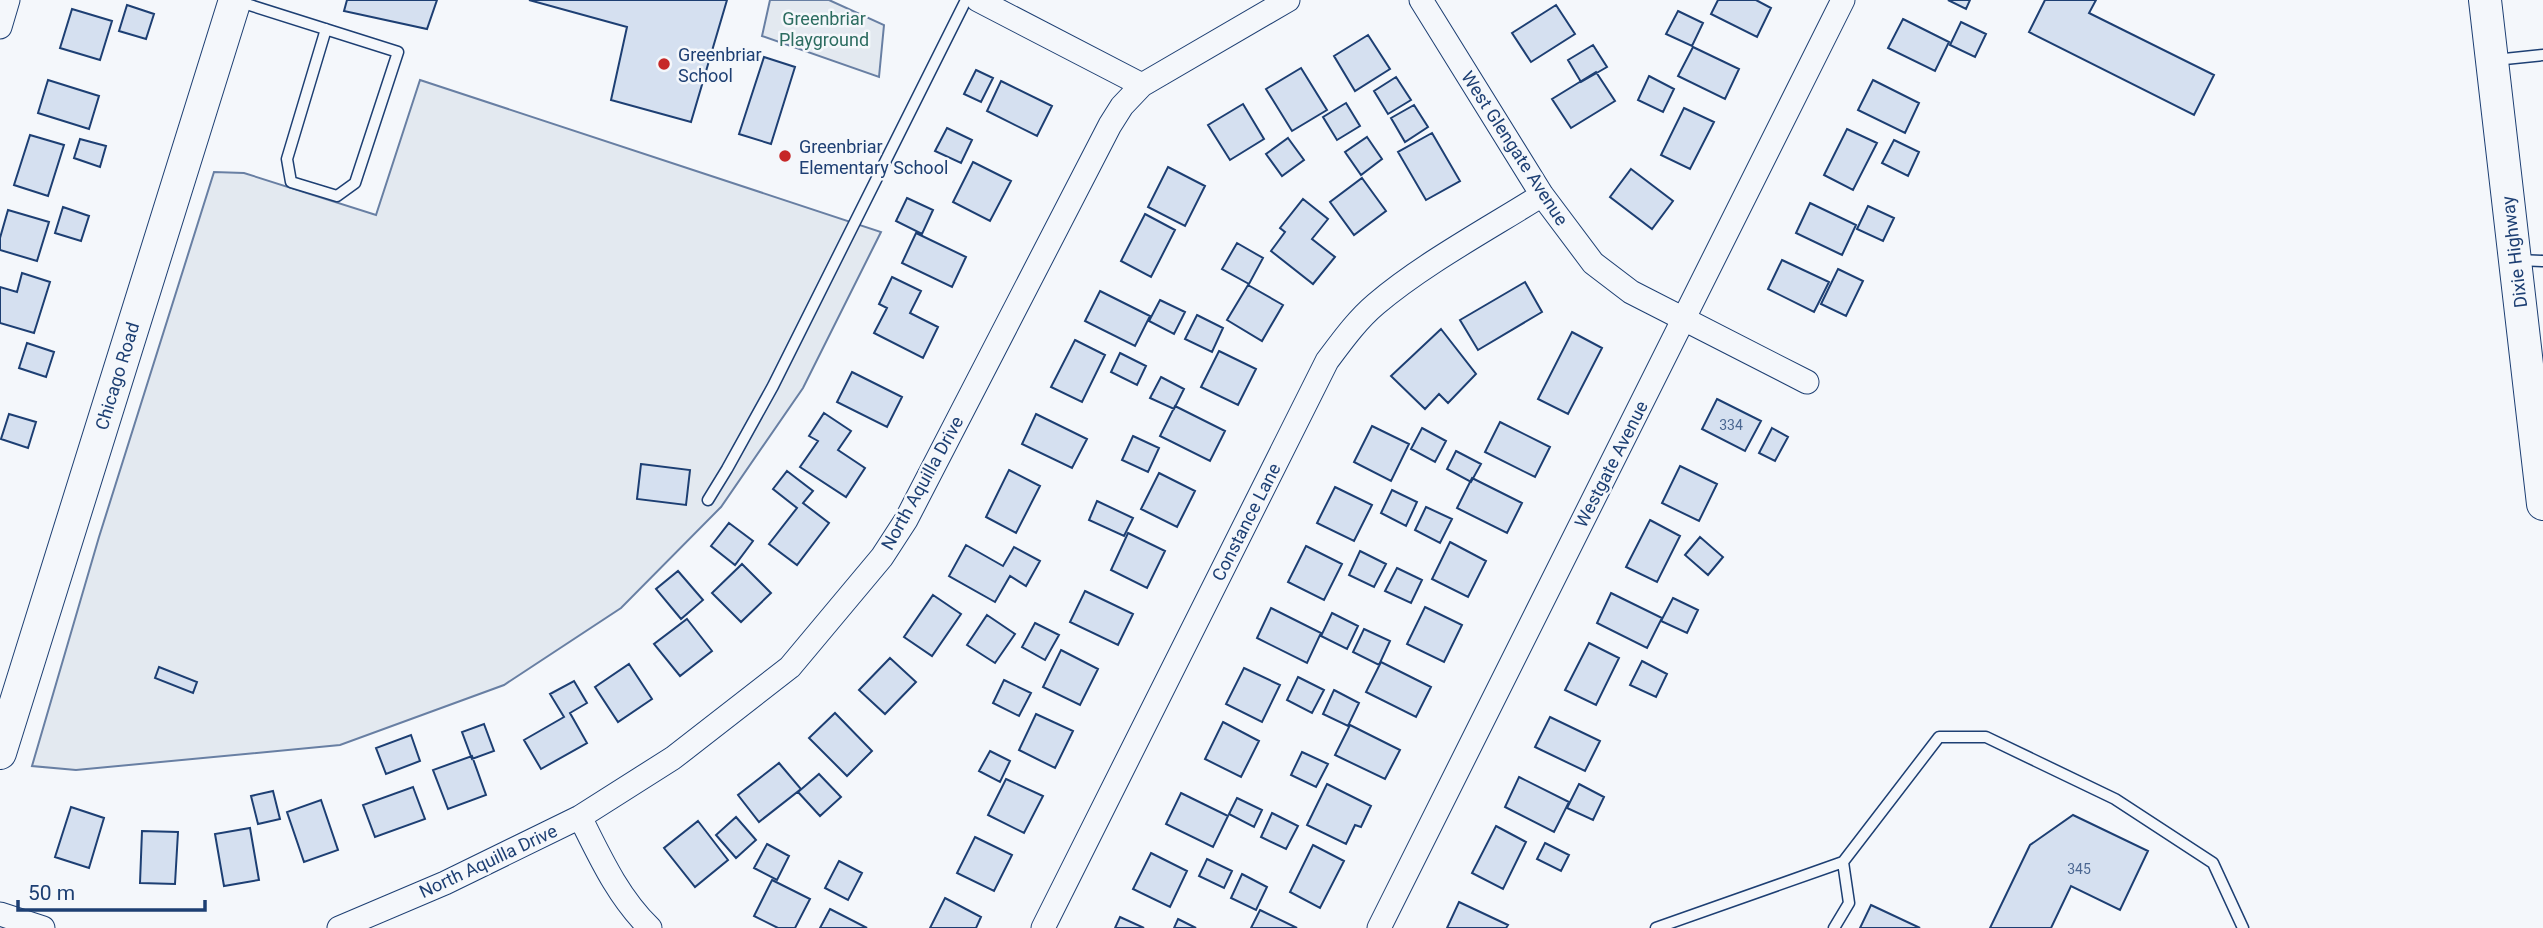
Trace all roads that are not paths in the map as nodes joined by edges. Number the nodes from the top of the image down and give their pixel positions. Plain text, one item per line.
1 (8, 0) edge
2 (235, 0) edge
3 (966, 0) edge
4 (978, 0) edge
5 (1288, 0) edge
6 (1422, 0) edge
7 (1843, 0) edge
8 (2485, 0) edge
9 (0, 27) edge
10 (326, 29) junction
11 (2543, 55) edge
12 (2492, 61) junction
13 (1142, 85) junction
14 (1542, 195) junction
15 (2529, 260) edge
16 (1684, 318) junction
17 (1807, 382) dead end
18 (2536, 394) edge
19 (708, 500) dead end
20 (2543, 504) edge
21 (0, 753) edge
22 (580, 817) junction
23 (1843, 862) junction
24 (0, 914) edge
25 (43, 928) edge
26 (339, 928) edge
27 (650, 928) edge
28 (1043, 928) edge
29 (1379, 928) edge
30 (1656, 928) edge
31 (1834, 928) edge
32 (2243, 928) edge

1 - 9 street
2 - 10 lane
2 - 21 street, Chicago Road
3 - 19 lane
4 - 13 street
5 - 13 street, North Aquilla Drive
6 - 14 street, West Glengate Avenue
7 - 16 street, Westgate Avenue
8 - 12 street, Dixie Highway
10 - 10 lane
11 - 12 lane
12 - 15 street, Dixie Highway
13 - 22 street, North Aquilla Drive
14 - 16 street, West Glengate Avenue
14 - 28 street, Constance Lane
15 - 18 street, Dixie Highway
16 - 17 street, West Glengate Avenue
16 - 29 street, Westgate Avenue
18 - 20 street, Dixie Highway
22 - 26 street, North Aquilla Drive
22 - 27 street
23 - 30 lane
23 - 31 lane
23 - 32 lane
24 - 25 street

